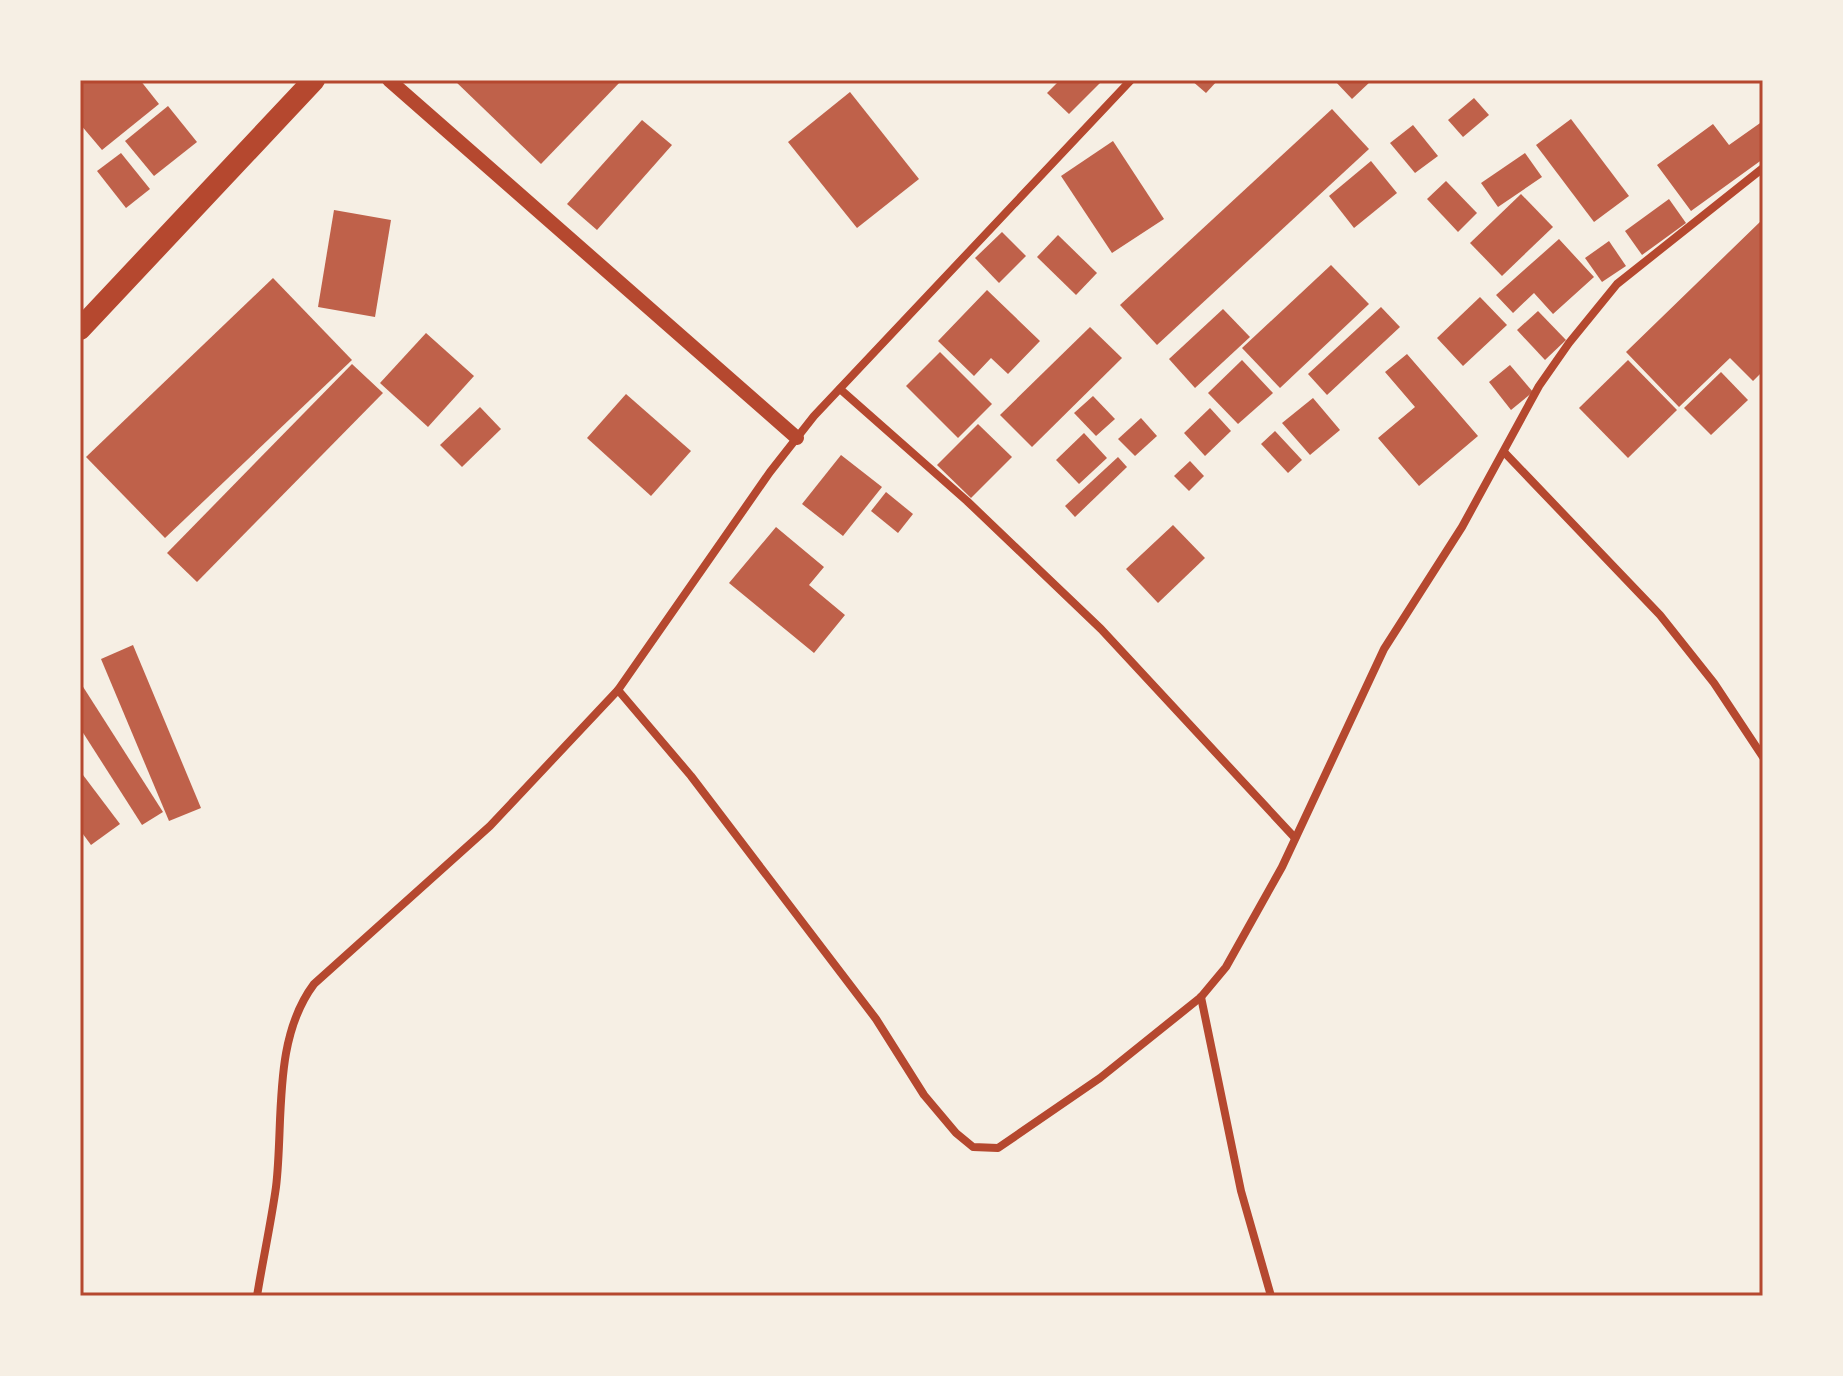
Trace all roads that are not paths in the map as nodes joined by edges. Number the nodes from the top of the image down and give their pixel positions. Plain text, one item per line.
1 (314, 80) edge
2 (389, 80) edge
3 (1131, 80) edge
4 (1763, 168) edge
5 (80, 329) edge
6 (840, 389) junction
7 (797, 438) junction
8 (1505, 453) junction
9 (618, 690) junction
10 (1763, 757) edge
11 (1295, 838) junction
12 (1201, 997) junction
13 (257, 1296) edge
14 (1271, 1296) edge

1 - 5 highway
2 - 7 street
3 - 6 street
4 - 8 street
6 - 7 street
6 - 11 street
7 - 9 street
8 - 10 street
8 - 11 street
9 - 12 street
9 - 13 street
11 - 12 street
12 - 14 street

